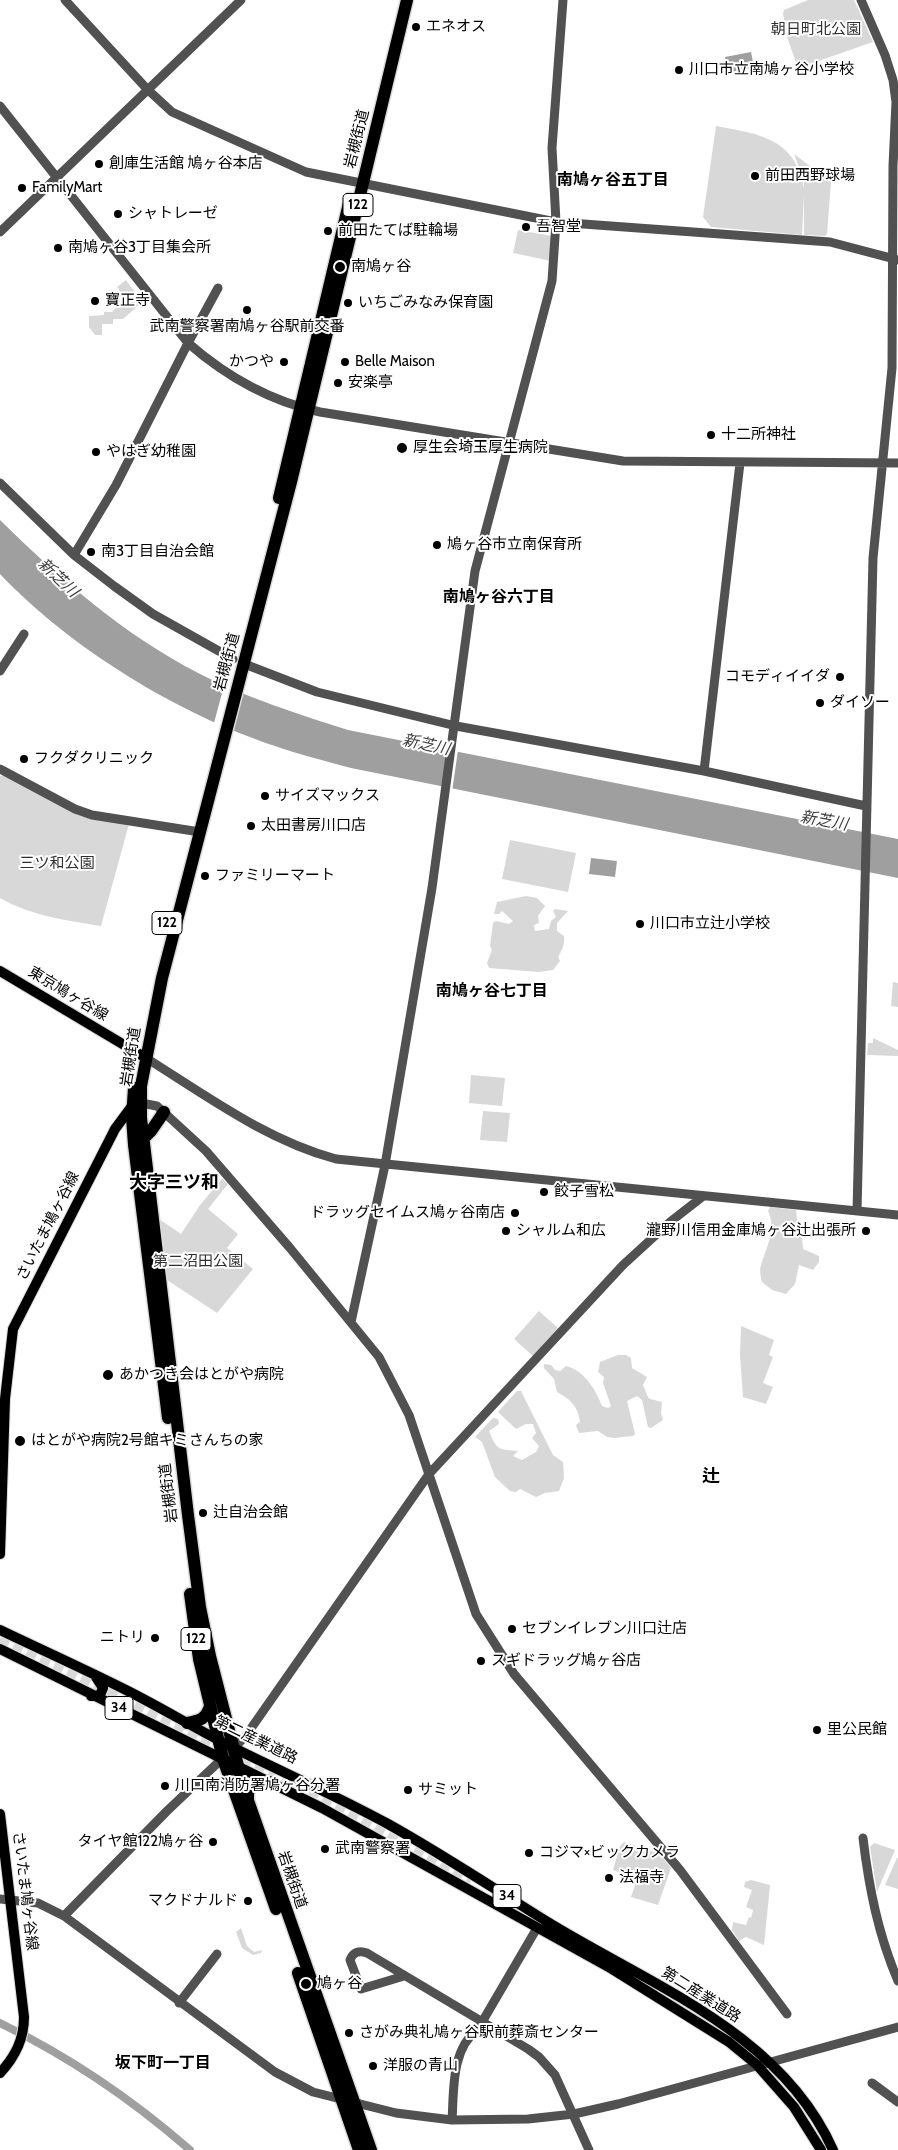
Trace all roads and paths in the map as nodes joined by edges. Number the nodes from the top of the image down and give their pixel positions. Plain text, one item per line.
1 (65, 0) edge
2 (242, 0) edge
3 (400, 0) edge
4 (407, 0) edge
5 (564, 0) edge
6 (861, 0) edge
7 (146, 89) junction
8 (0, 106) edge
9 (56, 177) junction
10 (358, 184) junction
11 (556, 222) junction
12 (0, 232) edge
13 (896, 260) edge
14 (218, 288) dead end
15 (188, 343) junction
16 (304, 409) junction
17 (510, 444) junction
18 (740, 463) junction
19 (883, 463) junction
20 (898, 463) edge
21 (0, 482) edge
22 (74, 555) junction
23 (24, 634) dead end
24 (239, 666) junction
25 (0, 671) edge
26 (455, 729) junction
27 (0, 768) edge
28 (704, 771) junction
29 (866, 810) junction
30 (196, 831) junction
31 (0, 970) edge
32 (143, 1056) junction
33 (136, 1105) junction
34 (164, 1112) junction
35 (144, 1138) junction
36 (385, 1165) junction
37 (702, 1197) junction
38 (856, 1212) junction
39 (898, 1215) edge
40 (351, 1322) junction
41 (2, 1413) edge
42 (429, 1474) junction
43 (0, 1554) edge
44 (0, 1630) edge
45 (0, 1649) edge
46 (91, 1673) junction
47 (128, 1691) junction
48 (91, 1696) junction
49 (210, 1706) junction
50 (124, 1710) junction
51 (187, 1723) junction
52 (218, 1739) junction
53 (233, 1748) junction
54 (222, 1759) junction
55 (238, 1766) junction
56 (269, 1782) junction
57 (248, 1801) junction
58 (0, 1814) edge
59 (863, 1838) dead end
60 (0, 1899) edge
61 (11, 1900) junction
62 (519, 1904) junction
63 (513, 1915) junction
64 (64, 1916) junction
65 (537, 1928) junction
66 (217, 1954) dead end
67 (404, 1976) junction
68 (898, 1980) edge
69 (179, 2003) junction
70 (787, 2014) dead end
71 (481, 2022) junction
72 (898, 2027) edge
73 (770, 2063) junction
74 (757, 2065) junction
75 (0, 2074) edge
76 (872, 2083) dead end
77 (342, 2100) junction
78 (898, 2102) edge
79 (355, 2104) junction
80 (574, 2114) junction
81 (452, 2120) junction
82 (359, 2150) edge
83 (371, 2150) edge
84 (589, 2150) edge
85 (821, 2150) edge
86 (833, 2150) edge

1 - 7 street
2 - 7 street
3 - 10 highway, 岩槻街道 / 122
4 - 10 highway, 岩槻街道 / 122
5 - 11 street
6 - 13 street
7 - 9 street
7 - 10 street
8 - 9 street
9 - 12 street
9 - 15 street
10 - 11 street
10 - 16 highway, 岩槻街道 / 122
11 - 13 street
11 - 17 street
13 - 19 street
14 - 15 street
15 - 16 street
15 - 22 street
16 - 17 street
16 - 24 highway, 岩槻街道 / 122
17 - 18 street
17 - 26 street
18 - 19 street
18 - 28 street
19 - 20 street
19 - 29 street
21 - 22 street
22 - 24 street
23 - 25 street
24 - 26 street
24 - 30 highway, 岩槻街道 / 122
26 - 28 street
26 - 36 street
27 - 30 street
28 - 29 street
29 - 38 street
30 - 32 highway, 岩槻街道 / 122
31 - 32 main road, 東京鳩ヶ谷線
32 - 33 highway, 岩槻街道 / 122
32 - 36 street
33 - 34 street
33 - 35 highway, 岩槻街道 / 122
33 - 41 main road, さいたま鳩ヶ谷線
33 - 49 highway, 岩槻街道 / 122
34 - 35 highway
34 - 40 street
35 - 53 highway, 岩槻街道 / 122
36 - 37 street
36 - 40 street
37 - 38 street
37 - 42 street
38 - 39 street
40 - 42 street
41 - 43 main road, さいたま鳩ヶ谷線
42 - 53 street
42 - 70 street
44 - 46 main road, 第二産業道路 / 34
45 - 48 main road, 第二産業道路 / 34
46 - 47 main road, 第二産業道路 / 34
46 - 48 main road
47 - 50 main road
47 - 51 main road, 第二産業道路 / 34
48 - 50 main road, 第二産業道路 / 34
49 - 51 highway
49 - 52 highway, 岩槻街道 / 122
50 - 54 main road, 第二産業道路 / 34
51 - 52 main road, 第二産業道路 / 34
52 - 53 main road, 第二産業道路 / 34
52 - 54 highway, 岩槻街道 / 122
53 - 54 street
53 - 55 highway, 岩槻街道 / 122
53 - 62 main road, 第二産業道路 / 34
54 - 55 main road, 第二産業道路 / 34
54 - 64 street
54 - 77 highway, 岩槻街道 / 122
55 - 56 main road, 第二産業道路 / 34
55 - 57 highway, 岩槻街道 / 122
56 - 57 highway
56 - 63 main road, 第二産業道路 / 34
57 - 79 highway, 岩槻街道 / 122
58 - 61 main road, さいたま鳩ヶ谷線
59 - 68 street
60 - 61 street
61 - 64 street
61 - 75 main road, さいたま鳩ヶ谷線
62 - 63 main road, 第二産業道路 / 34
62 - 73 main road, 第二産業道路 / 34
63 - 65 main road, 第二産業道路 / 34
64 - 69 street
65 - 71 street
65 - 74 main road, 第二産業道路 / 34
66 - 69 street
67 - 67 street
67 - 71 street
69 - 77 street
71 - 80 street
71 - 81 street
72 - 73 street
73 - 74 street
73 - 86 main road, 第二産業道路 / 34
74 - 80 street
74 - 85 main road, 第二産業道路 / 34
76 - 78 street
77 - 79 street
77 - 82 highway, 岩槻街道 / 122
79 - 81 street
79 - 83 highway, 岩槻街道 / 122
80 - 81 street
80 - 84 street

